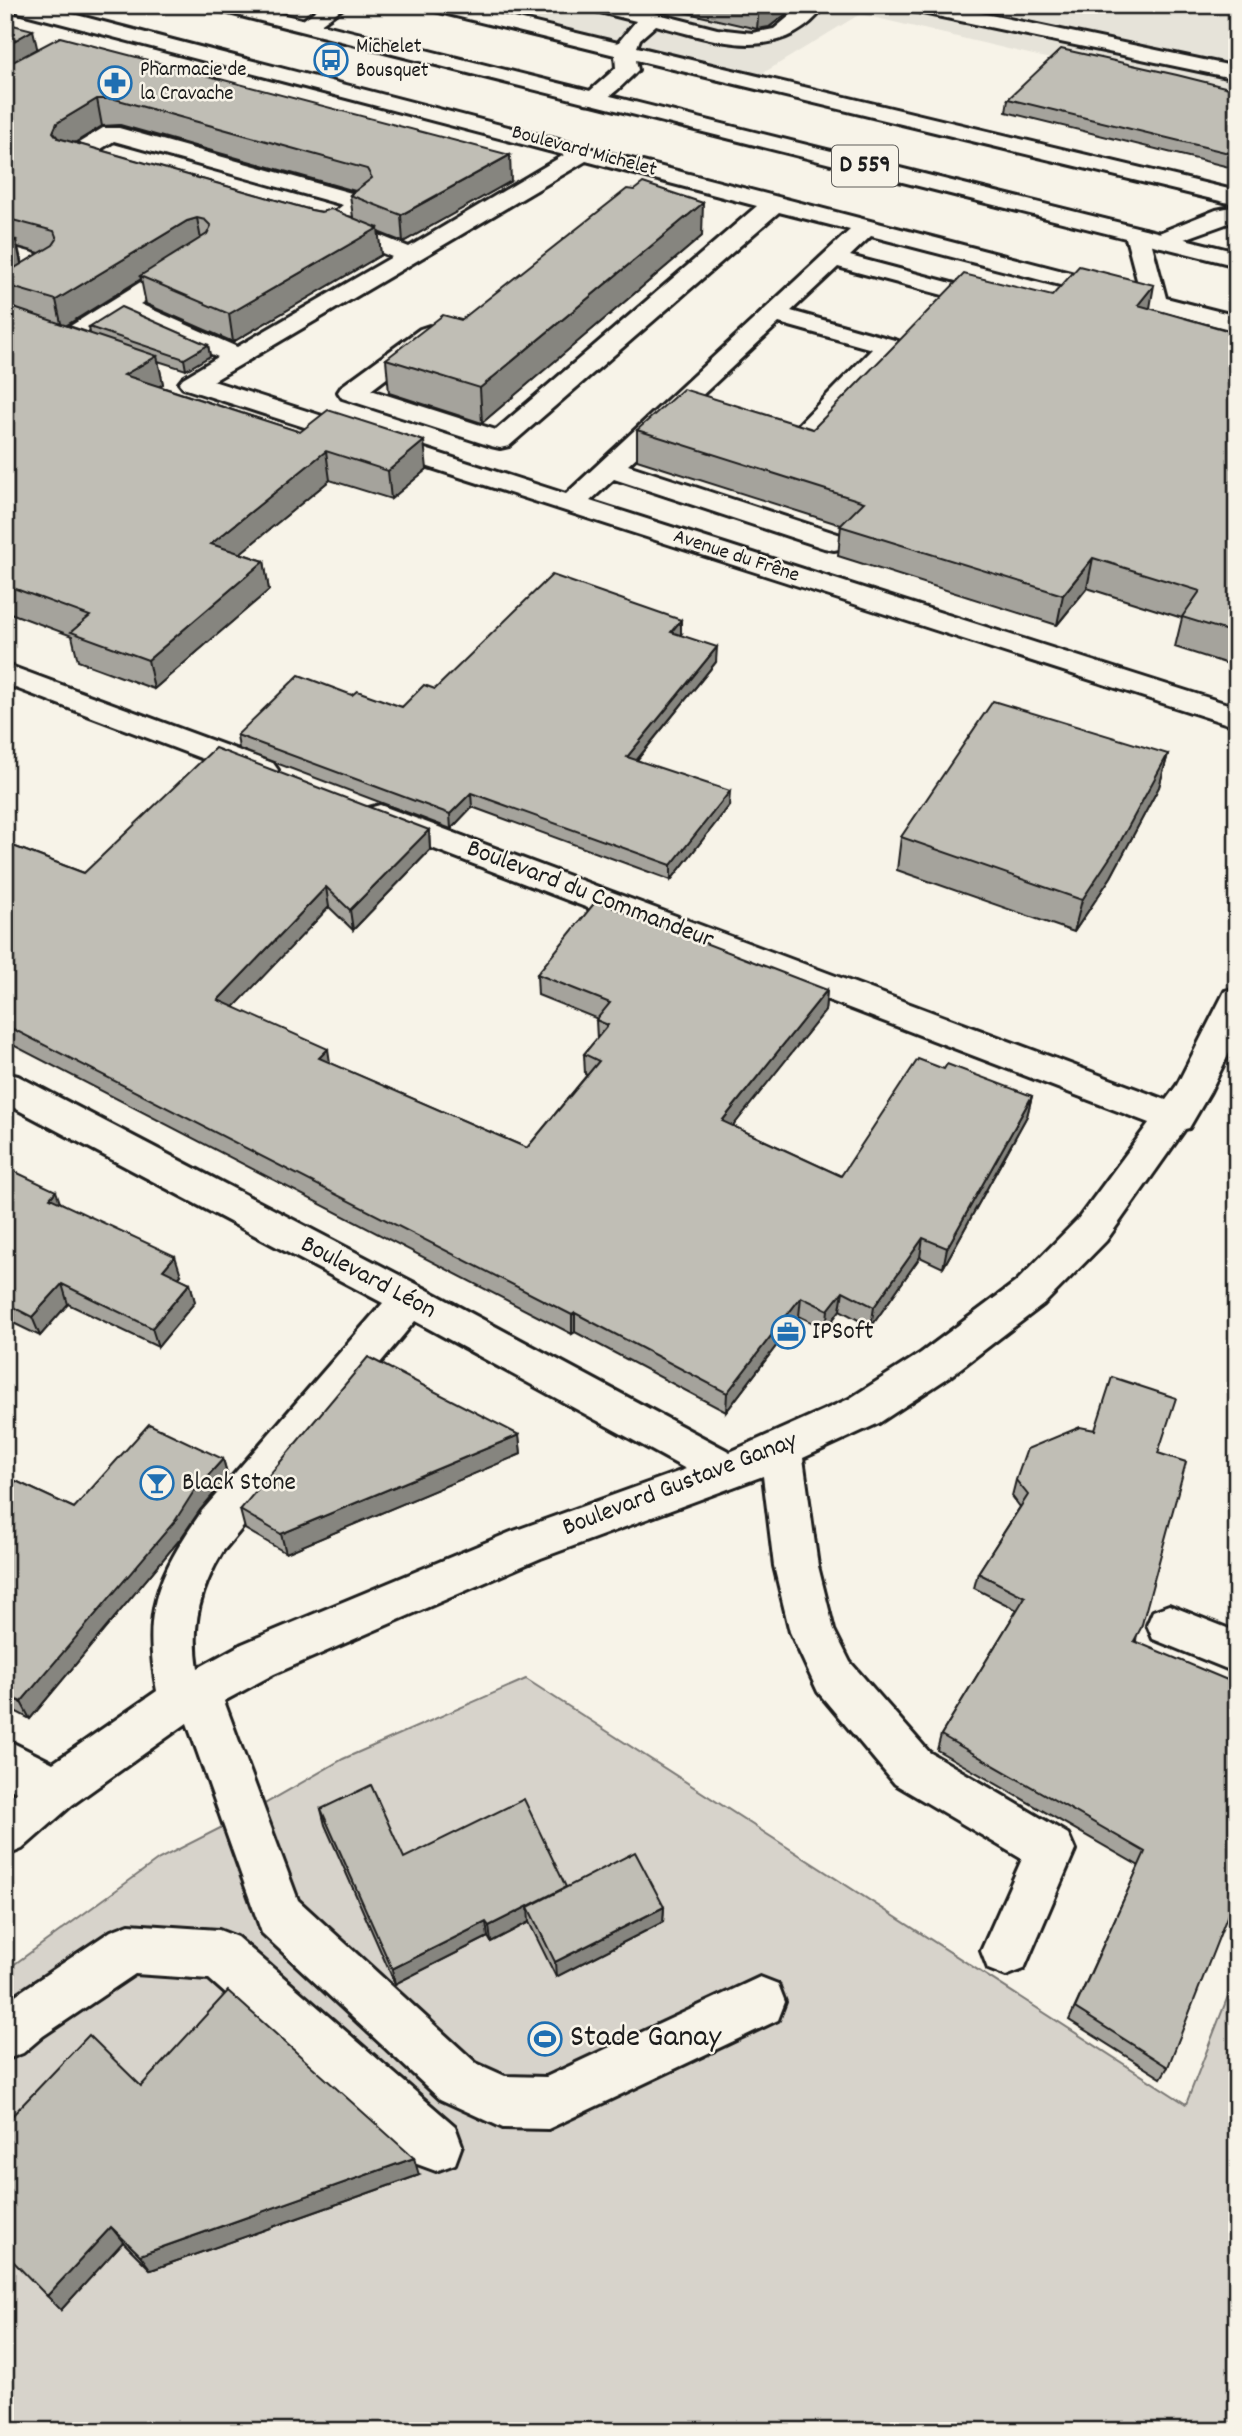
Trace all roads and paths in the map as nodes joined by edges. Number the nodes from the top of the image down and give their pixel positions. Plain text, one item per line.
1 (13, 5) edge
2 (220, 5) edge
3 (338, 5) edge
4 (434, 5) edge
5 (595, 5) edge
6 (816, 5) edge
7 (914, 5) edge
8 (652, 18) junction
9 (305, 26) junction
10 (106, 29) junction
11 (83, 42) edge
12 (624, 53) junction
13 (1232, 65) edge
14 (593, 98) junction
15 (585, 152) junction
16 (657, 171) junction
17 (125, 172) edge
18 (637, 188) edge
19 (1237, 198) edge
20 (776, 202) junction
21 (1237, 213) edge
22 (868, 226) junction
23 (1138, 234) junction
24 (1162, 240) junction
25 (5, 252) edge
26 (201, 255) edge
27 (411, 256) junction
28 (834, 258) junction
29 (1237, 259) edge
30 (5, 292) edge
31 (1155, 302) junction
32 (121, 305) junction
33 (1021, 309) edge
34 (774, 314) junction
35 (1237, 324) edge
36 (450, 330) edge
37 (90, 349) edge
38 (237, 356) junction
39 (166, 374) dead end
40 (192, 383) junction
41 (681, 402) junction
42 (707, 410) edge
43 (734, 418) edge
44 (610, 468) junction
45 (571, 504) junction
46 (834, 542) dead end
47 (5, 673) edge
48 (1237, 717) edge
49 (288, 780) edge
50 (352, 805) edge
51 (1237, 1000) edge
52 (5, 1086) edge
53 (1175, 1118) junction
54 (410, 1299) junction
55 (781, 1448) junction
56 (729, 1472) junction
57 (1169, 1625) dead end
58 (1237, 1653) edge
59 (190, 1695) junction
60 (5, 1761) edge
61 (55, 1789) junction
62 (5, 1833) edge
63 (1006, 1951) dead end
64 (760, 2001) dead end
65 (12, 2017) edge
66 (436, 2145) dead end

1 - 10 street, Boulevard Michelet
2 - 9 street, D 559
3 - 9 street
4 - 12 street
5 - 8 street
6 - 8 street
7 - 13 street
8 - 12 street
9 - 14 street, D 559
10 - 11 street
10 - 15 street, Boulevard Michelet
12 - 14 street
12 - 19 street
14 - 23 street, D 559
15 - 16 street, Boulevard Michelet
15 - 27 street
16 - 18 street
16 - 20 street, Boulevard Michelet
17 - 27 street
20 - 22 street, Boulevard Michelet
20 - 36 street
21 - 24 street
22 - 28 street
22 - 31 street, Boulevard Michelet
23 - 24 street, D 559
23 - 31 street
24 - 29 street, D 559
25 - 30 street
26 - 32 street
27 - 38 street
28 - 33 street
28 - 34 street
31 - 35 street, Boulevard Michelet
32 - 37 street
32 - 38 street
34 - 41 street
34 - 43 street
38 - 40 street
39 - 40 street, Avenue du Frêne
40 - 45 street, Avenue du Frêne
41 - 42 street
41 - 44 street
44 - 45 street
44 - 46 street
45 - 48 street, Avenue du Frêne
47 - 49 street
50 - 53 street, Boulevard du Commandeur
51 - 53 street, Boulevard Gustave Ganay
52 - 54 street, Boulevard Léon
53 - 55 street, Boulevard Gustave Ganay
54 - 56 street, Boulevard Léon
54 - 59 street
55 - 56 street, Boulevard Gustave Ganay
55 - 63 street
56 - 59 street, Boulevard Gustave Ganay
57 - 58 street
59 - 61 street, Boulevard Gustave Ganay
59 - 64 street
60 - 61 street
61 - 62 street, Boulevard Gustave Ganay
65 - 66 street

